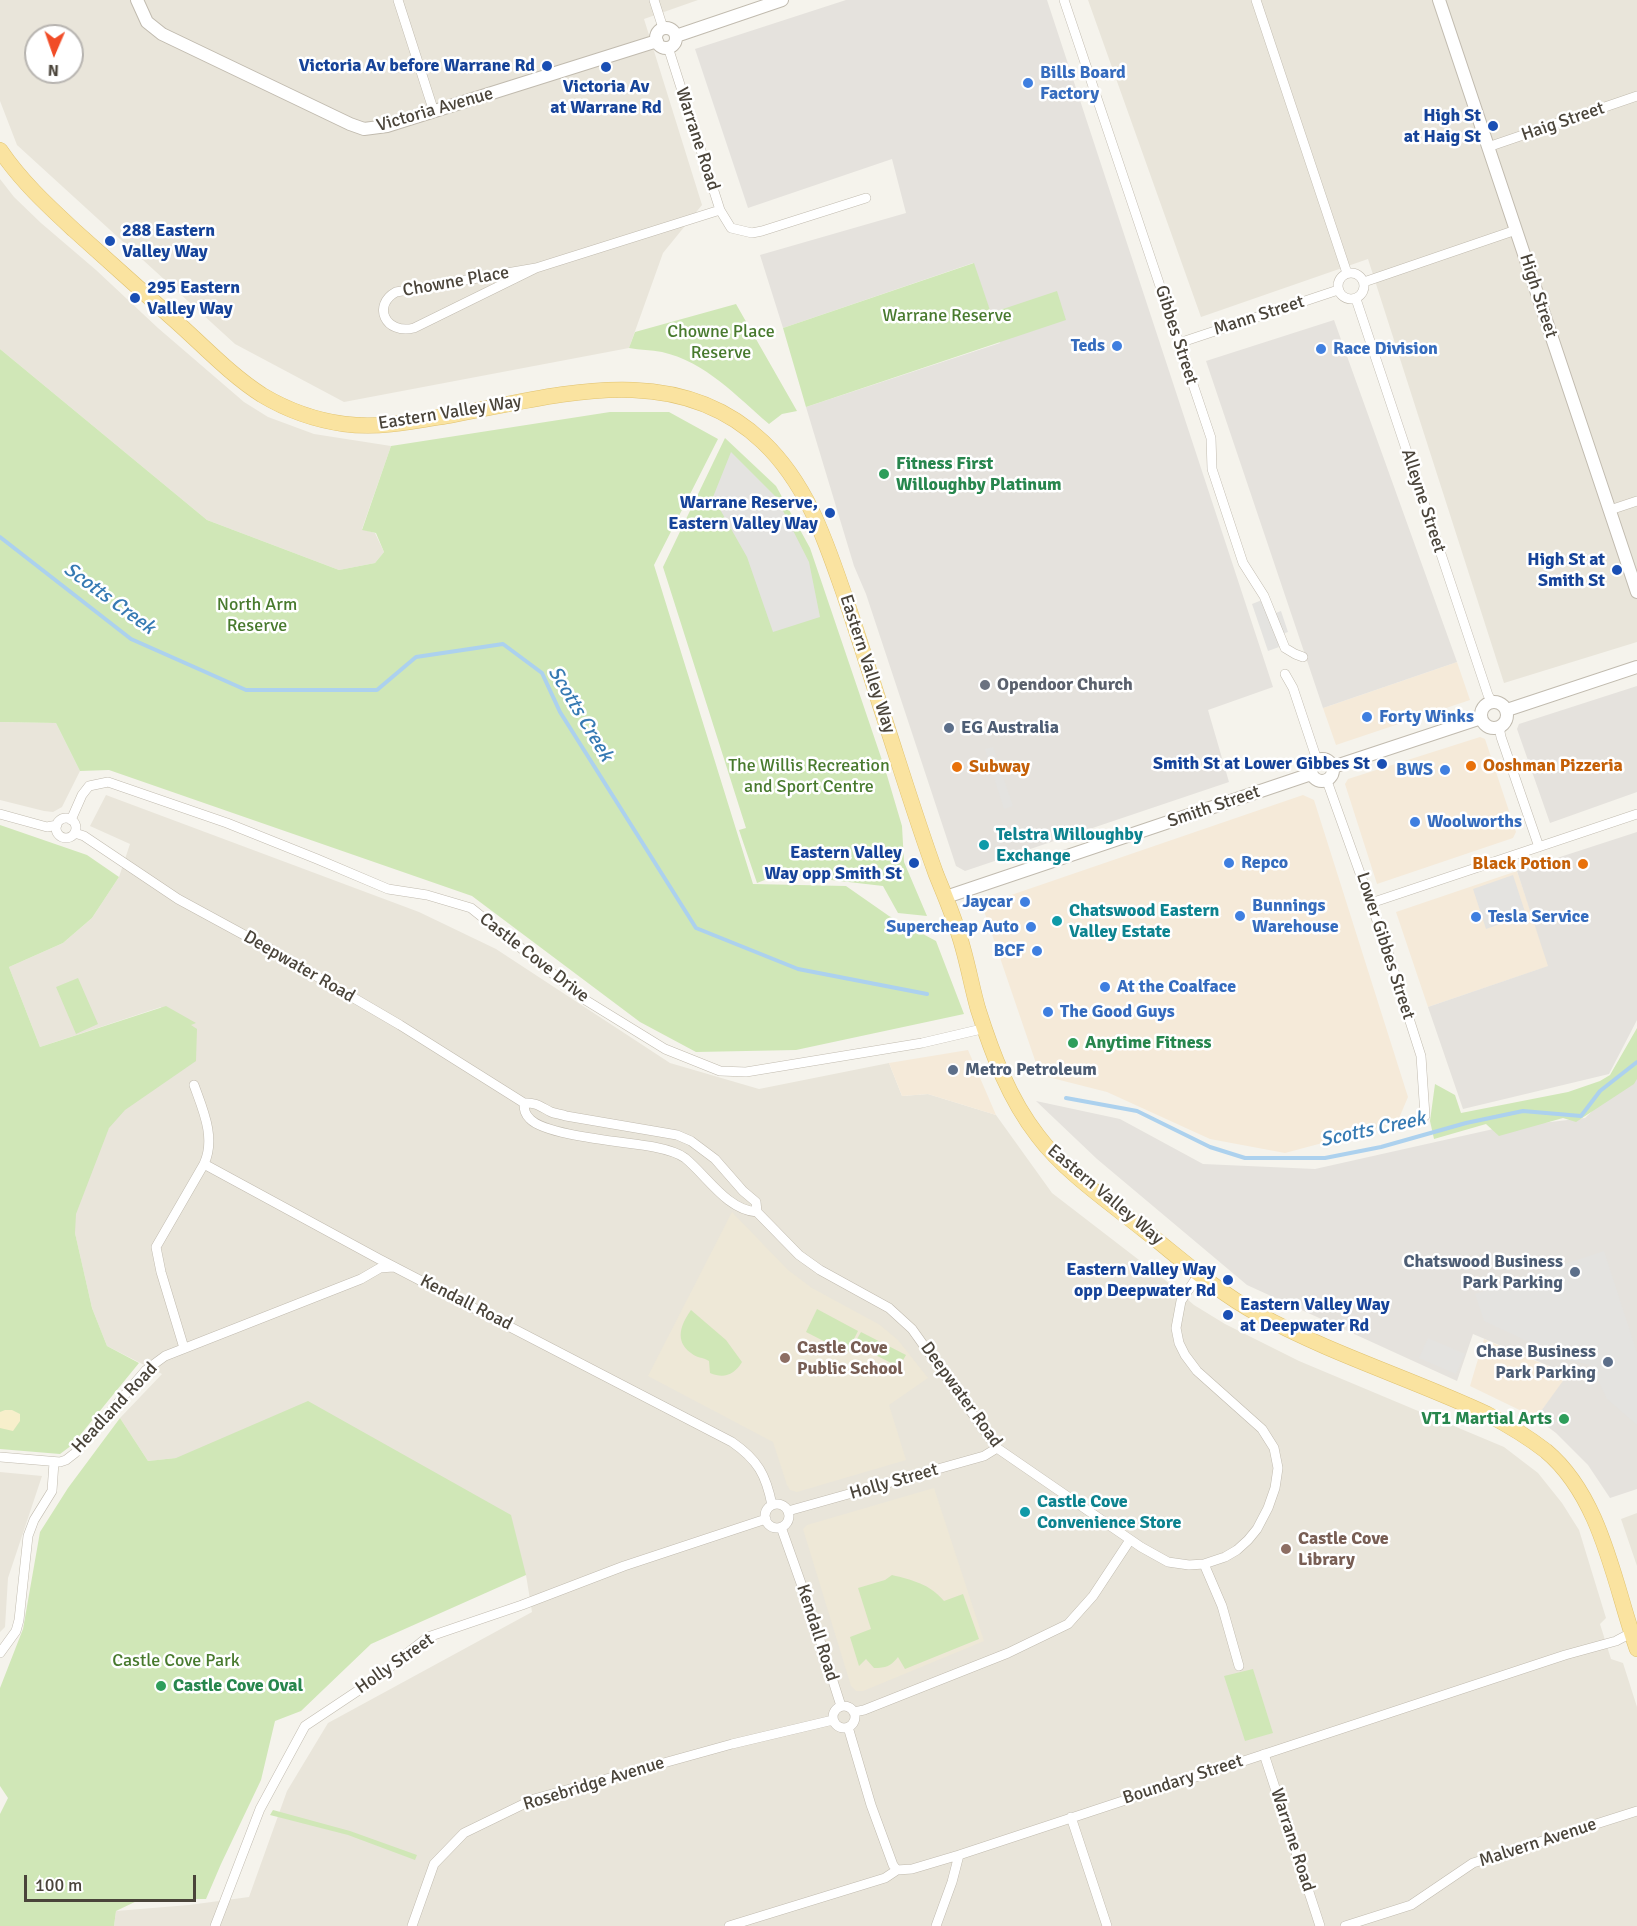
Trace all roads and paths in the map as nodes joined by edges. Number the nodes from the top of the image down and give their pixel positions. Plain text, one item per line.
1 (137, 0) edge
2 (398, 0) edge
3 (654, 0) edge
4 (782, 0) edge
5 (1064, 0) edge
6 (1256, 0) edge
7 (1439, 0) edge
8 (663, 28) junction
9 (676, 36) junction
10 (657, 41) junction
11 (668, 47) junction
12 (1637, 96) edge
13 (434, 112) junction
14 (1488, 147) junction
15 (0, 150) edge
16 (866, 198) dead end
17 (720, 210) junction
18 (1516, 230) junction
19 (536, 268) junction
20 (1347, 273) junction
21 (1364, 282) junction
22 (1338, 290) junction
23 (1356, 299) junction
24 (1179, 343) junction
25 (1637, 501) edge
26 (1610, 510) junction
27 (1637, 592) edge
28 (1303, 657) dead end
29 (1637, 667) edge
30 (1285, 674) dead end
31 (1492, 702) junction
32 (1507, 710) junction
33 (1481, 718) junction
34 (1499, 727) junction
35 (1317, 760) junction
36 (1333, 766) junction
37 (1311, 774) junction
38 (1327, 780) junction
39 (0, 814) edge
40 (1637, 814) edge
41 (71, 820) junction
42 (57, 825) junction
43 (75, 833) junction
44 (1539, 847) junction
45 (946, 897) junction
46 (1371, 903) junction
47 (986, 1028) junction
48 (195, 1085) dead end
49 (524, 1103) junction
50 (1425, 1116) dead end
51 (204, 1164) junction
52 (757, 1212) junction
53 (399, 1268) junction
54 (1199, 1274) junction
55 (184, 1348) junction
56 (997, 1448) junction
57 (0, 1457) edge
58 (54, 1462) junction
59 (772, 1505) junction
60 (788, 1511) junction
61 (766, 1519) junction
62 (780, 1527) junction
63 (1130, 1540) junction
64 (1204, 1564) junction
65 (1634, 1632) edge
66 (1637, 1649) edge
67 (0, 1653) edge
68 (1239, 1666) dead end
69 (841, 1706) junction
70 (854, 1712) junction
71 (833, 1720) junction
72 (848, 1728) junction
73 (1264, 1754) junction
74 (1637, 1811) edge
75 (1071, 1817) junction
76 (959, 1855) junction
77 (897, 1870) junction
78 (215, 1926) edge
79 (412, 1926) edge
80 (729, 1926) edge
81 (936, 1926) edge
82 (1107, 1926) edge
83 (1320, 1926) edge
84 (1345, 1926) edge

1 - 13 street, Victoria Avenue
2 - 13 street
3 - 8 street
4 - 9 street
5 - 24 street, Gibbes Street
6 - 20 street
7 - 14 street, High Street
8 - 9 street
8 - 10 street
9 - 11 street
10 - 11 street
10 - 13 street, Victoria Avenue
11 - 17 street, Warrane Road
12 - 14 street, Haig Street
14 - 18 street, High Street
15 - 45 main road, Eastern Valley Way
16 - 17 street, Warrane Road
17 - 19 street, Chowne Place
18 - 21 street
18 - 26 street, High Street
19 - 19 street, Chowne Place
20 - 21 street
20 - 22 street
21 - 23 street
22 - 23 street
22 - 24 street, Mann Street
23 - 31 street, Alleyne Street
24 - 28 street, Gibbes Street
25 - 26 street
26 - 27 street, High Street
29 - 32 street
30 - 35 street
31 - 32 street
31 - 33 street
32 - 34 street
33 - 34 street
33 - 36 street
34 - 44 street
35 - 36 street
35 - 37 street
36 - 38 street
37 - 38 street
37 - 45 street, Smith Street
38 - 46 street, Lower Gibbes Street
39 - 42 street
40 - 44 street
41 - 42 street
41 - 43 street
41 - 47 street, Castle Cove Drive
42 - 43 street
43 - 49 street, Deepwater Road
44 - 46 street
45 - 47 main road, Eastern Valley Way
46 - 50 street, Lower Gibbes Street
47 - 54 main road, Eastern Valley Way
48 - 51 street
49 - 52 street, Deepwater Road
49 - 52 street, Deepwater Road
51 - 53 street, Kendall Road
51 - 55 street
52 - 56 street, Deepwater Road
53 - 55 street, Headland Road
53 - 59 street, Kendall Road
54 - 64 street, Deepwater Road
54 - 65 main road, Eastern Valley Way
55 - 58 street, Headland Road
56 - 60 street, Holly Street
56 - 63 street, Deepwater Road
57 - 58 street
58 - 67 street, Headland Road
59 - 60 street
59 - 61 street
60 - 62 street
61 - 62 street
61 - 78 street, Holly Street
62 - 69 street, Kendall Road
63 - 64 street, Deepwater Road
63 - 70 street
64 - 68 street
65 - 66 main road, Eastern Valley Way
65 - 73 street, Boundary Street
69 - 70 street
69 - 71 street
70 - 72 street
71 - 72 street
71 - 79 street, Rosebridge Avenue
72 - 77 street
73 - 75 street, Boundary Street
73 - 83 street, Warrane Road
74 - 84 street, Malvern Avenue
75 - 76 street, Boundary Street
75 - 82 street
76 - 77 street, Boundary Street
76 - 81 street
77 - 80 street, Boundary Street

